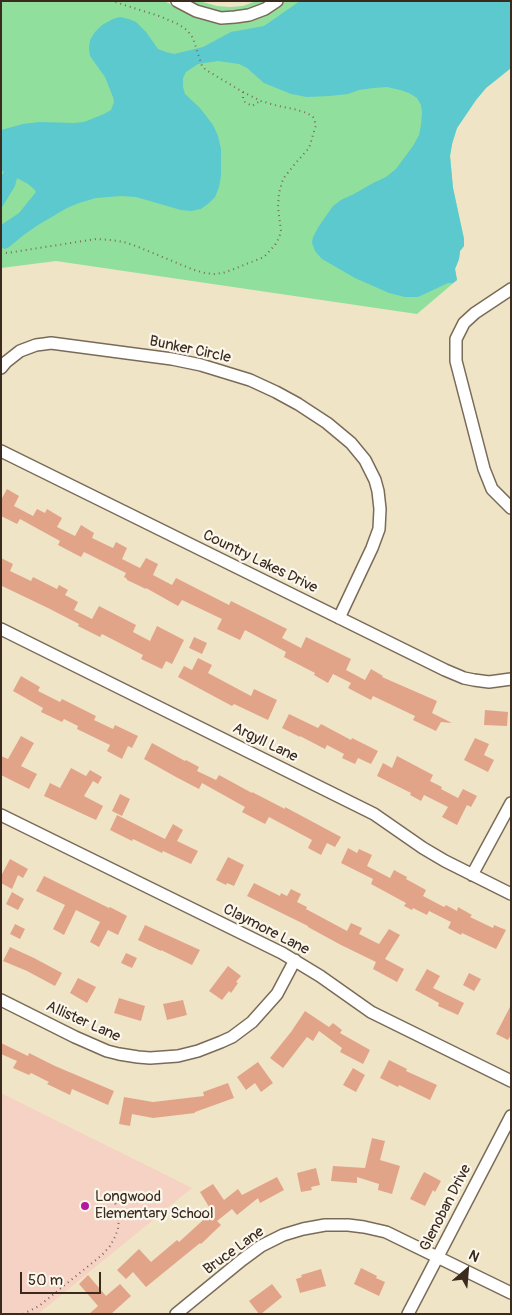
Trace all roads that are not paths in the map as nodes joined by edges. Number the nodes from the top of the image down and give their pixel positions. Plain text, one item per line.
1 (177, 1) edge
2 (277, 1) edge
3 (511, 289) edge
4 (1, 368) edge
5 (1, 451) edge
6 (511, 508) edge
7 (339, 618) junction
8 (1, 629) edge
9 (511, 679) edge
10 (511, 803) edge
11 (1, 815) edge
12 (472, 875) junction
13 (511, 894) edge
14 (295, 960) junction
15 (1, 1000) edge
16 (511, 1081) edge
17 (511, 1116) edge
18 (438, 1257) junction
19 (511, 1293) edge
20 (176, 1314) edge
21 (408, 1314) edge

1 - 2 street
3 - 6 street
4 - 7 street, Bunker Circle
5 - 7 street, Country Lakes Drive
7 - 9 street, Country Lakes Drive
8 - 12 street, Argyll Lane
10 - 12 street
11 - 14 street, Claymore Lane
12 - 13 street, Argyll Lane
14 - 15 street, Allister Lane
14 - 16 street, Claymore Lane
17 - 18 street, Glenoban Drive
18 - 19 street, Bruce Lane
18 - 20 street, Bruce Lane
18 - 21 street, Glenoban Drive

